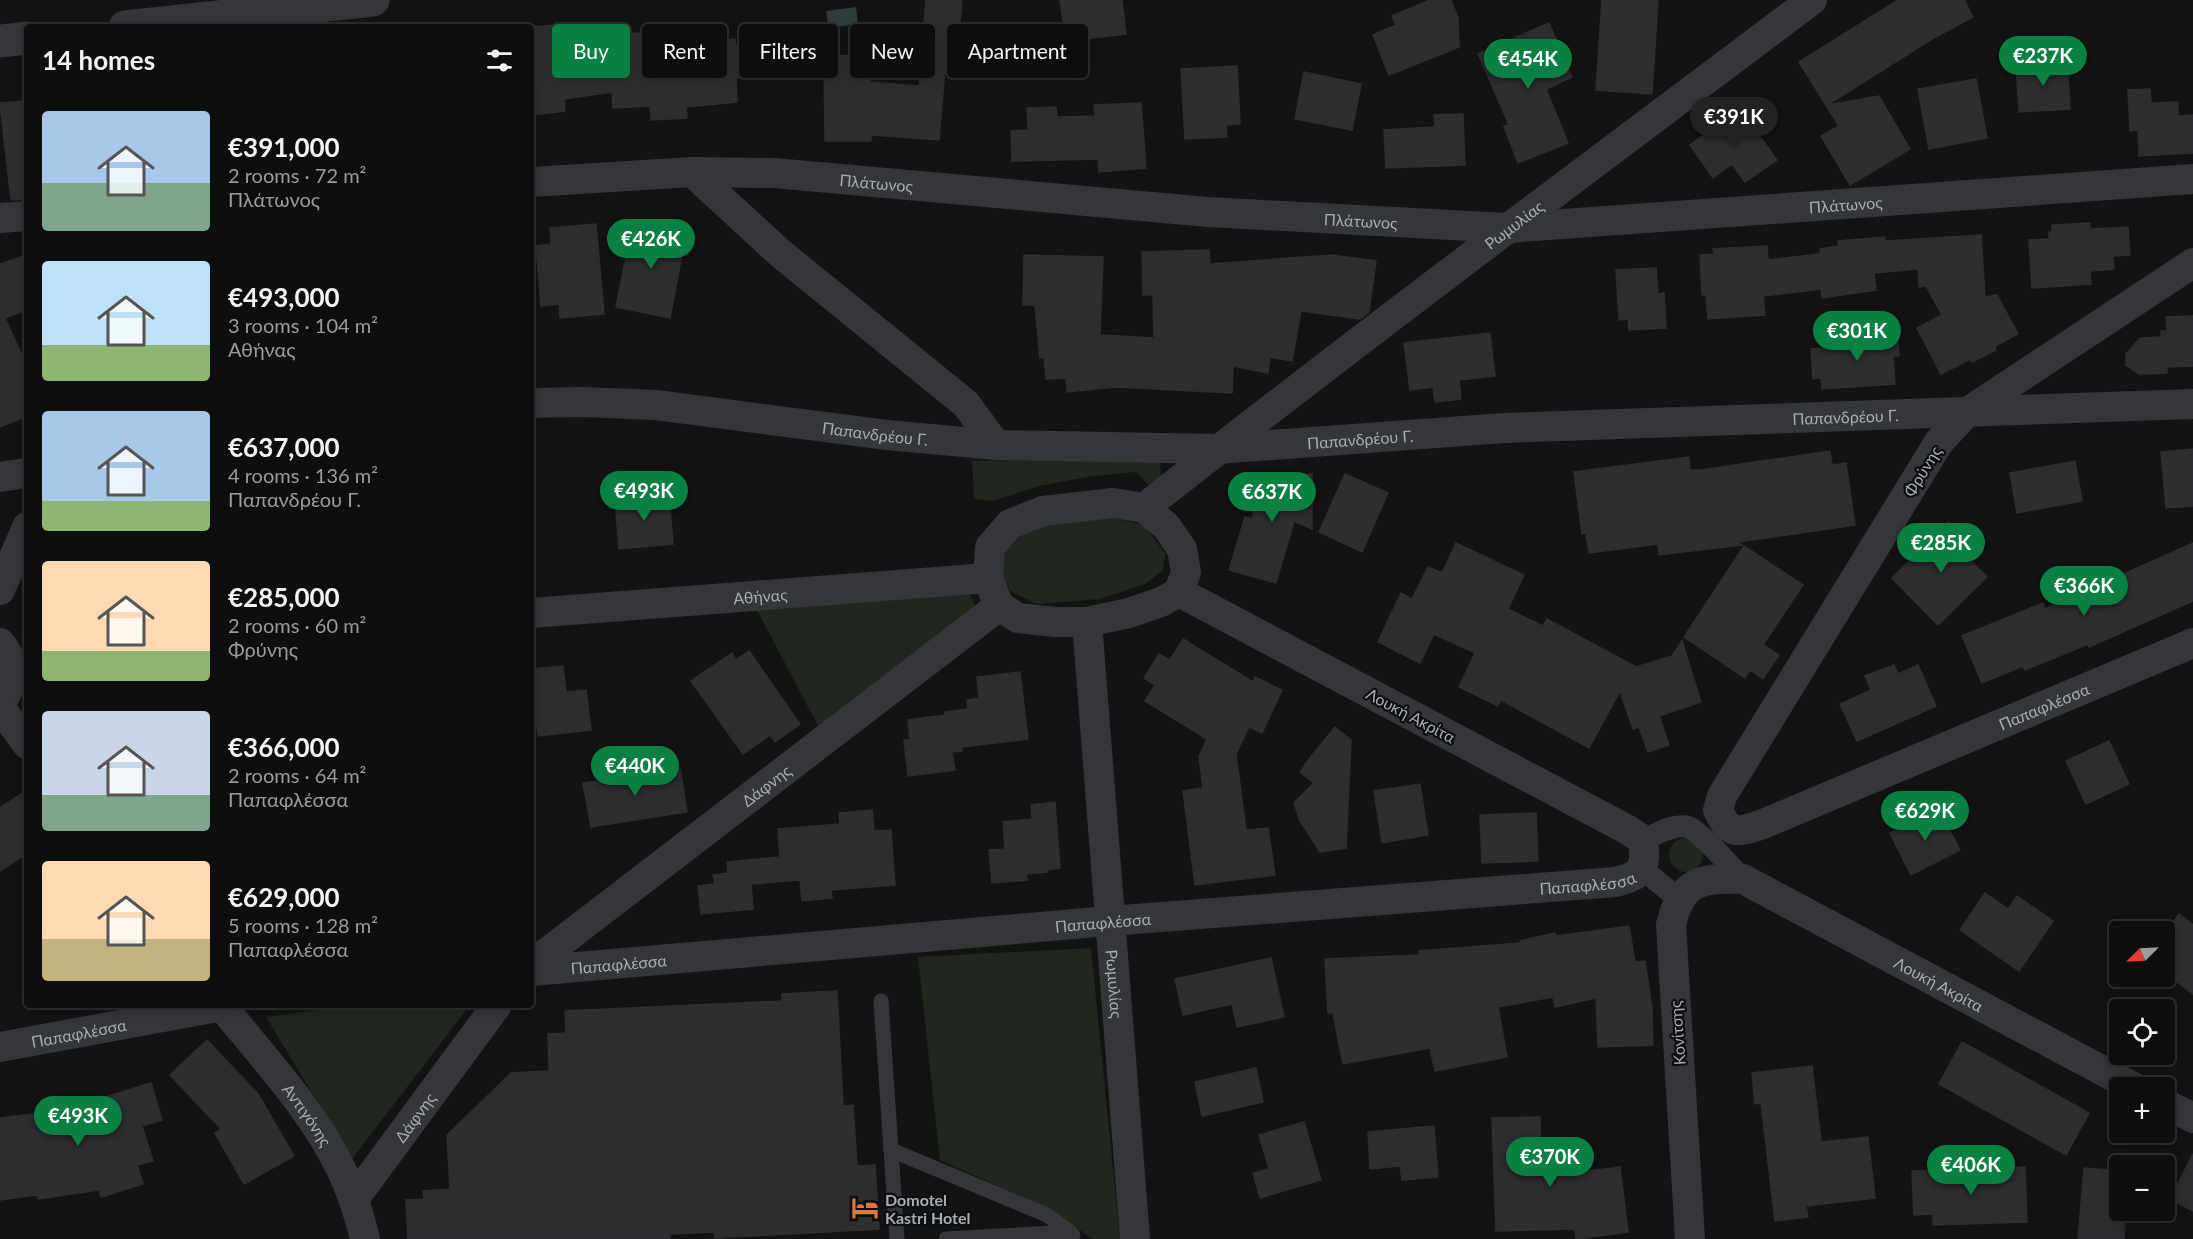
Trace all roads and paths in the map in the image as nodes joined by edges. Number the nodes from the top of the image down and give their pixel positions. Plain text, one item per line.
1 (373, 0) edge
2 (1812, 0) edge
3 (153, 24) edge
4 (24, 38) edge
5 (0, 41) edge
6 (692, 172) junction
7 (2193, 179) edge
8 (534, 182) edge
9 (24, 216) edge
10 (0, 218) edge
11 (1507, 228) junction
12 (2193, 263) edge
13 (534, 403) edge
14 (2193, 404) edge
15 (1966, 413) junction
16 (996, 445) junction
17 (1217, 449) junction
18 (24, 473) edge
19 (0, 477) edge
20 (1144, 508) junction
21 (24, 534) edge
22 (988, 578) junction
23 (0, 590) edge
24 (1179, 592) junction
25 (999, 606) junction
26 (534, 613) edge
27 (1087, 622) junction
28 (2193, 643) edge
29 (13, 659) edge
30 (0, 706) edge
31 (24, 740) edge
32 (1715, 832) junction
33 (1642, 854) junction
34 (1743, 879) junction
35 (1679, 899) junction
36 (1109, 921) junction
37 (534, 963) edge
38 (534, 971) edge
39 (881, 1001) dead end
40 (207, 1008) edge
41 (225, 1008) edge
42 (495, 1008) edge
43 (0, 1047) edge
44 (2114, 1077) edge
45 (2175, 1109) edge
46 (2193, 1118) edge
47 (891, 1150) junction
48 (354, 1199) junction
49 (1074, 1236) edge
50 (365, 1239) edge
51 (897, 1239) edge
52 (946, 1239) edge
53 (1135, 1239) edge
54 (1690, 1239) edge

1 - 3 street
2 - 11 street, Ρωμυλίας
4 - 5 street
6 - 8 street, Πλάτωνος
6 - 11 street, Πλάτωνος
6 - 16 street
7 - 11 street, Πλάτωνος
9 - 10 street
11 - 17 street, Ρωμυλίας
12 - 15 street, Φρύνης
13 - 16 street, Παπανδρέου Γ.
14 - 15 street, Παπανδρέου Γ.
15 - 17 street, Παπανδρέου Γ.
15 - 32 street, Φρύνης
16 - 17 street, Παπανδρέου Γ.
17 - 20 street, Ρωμυλίας
18 - 19 street
20 - 22 street
20 - 24 street
21 - 23 street
22 - 25 street
22 - 26 street, Αθήνας
24 - 27 street
24 - 33 street, Λουκή Ακρίτα
25 - 27 street
25 - 37 street, Δάφνης
27 - 36 street, Ρωμυλίας
28 - 32 street, Παπαφλέσσα
29 - 30 street
30 - 31 street
32 - 33 street
32 - 34 street
33 - 35 street
33 - 36 street, Παπαφλέσσα
34 - 35 street
34 - 44 street, Λουκή Ακρίτα
35 - 54 street, Κονίτσης
36 - 38 street, Παπαφλέσσα
36 - 53 street, Ρωμυλίας
39 - 47 lane
40 - 43 street, Παπαφλέσσα
41 - 48 street, Αντιγόνης
42 - 48 street, Δάφνης
45 - 46 street
47 - 49 lane
47 - 51 lane
48 - 50 street, Αντιγόνης
49 - 52 lane

